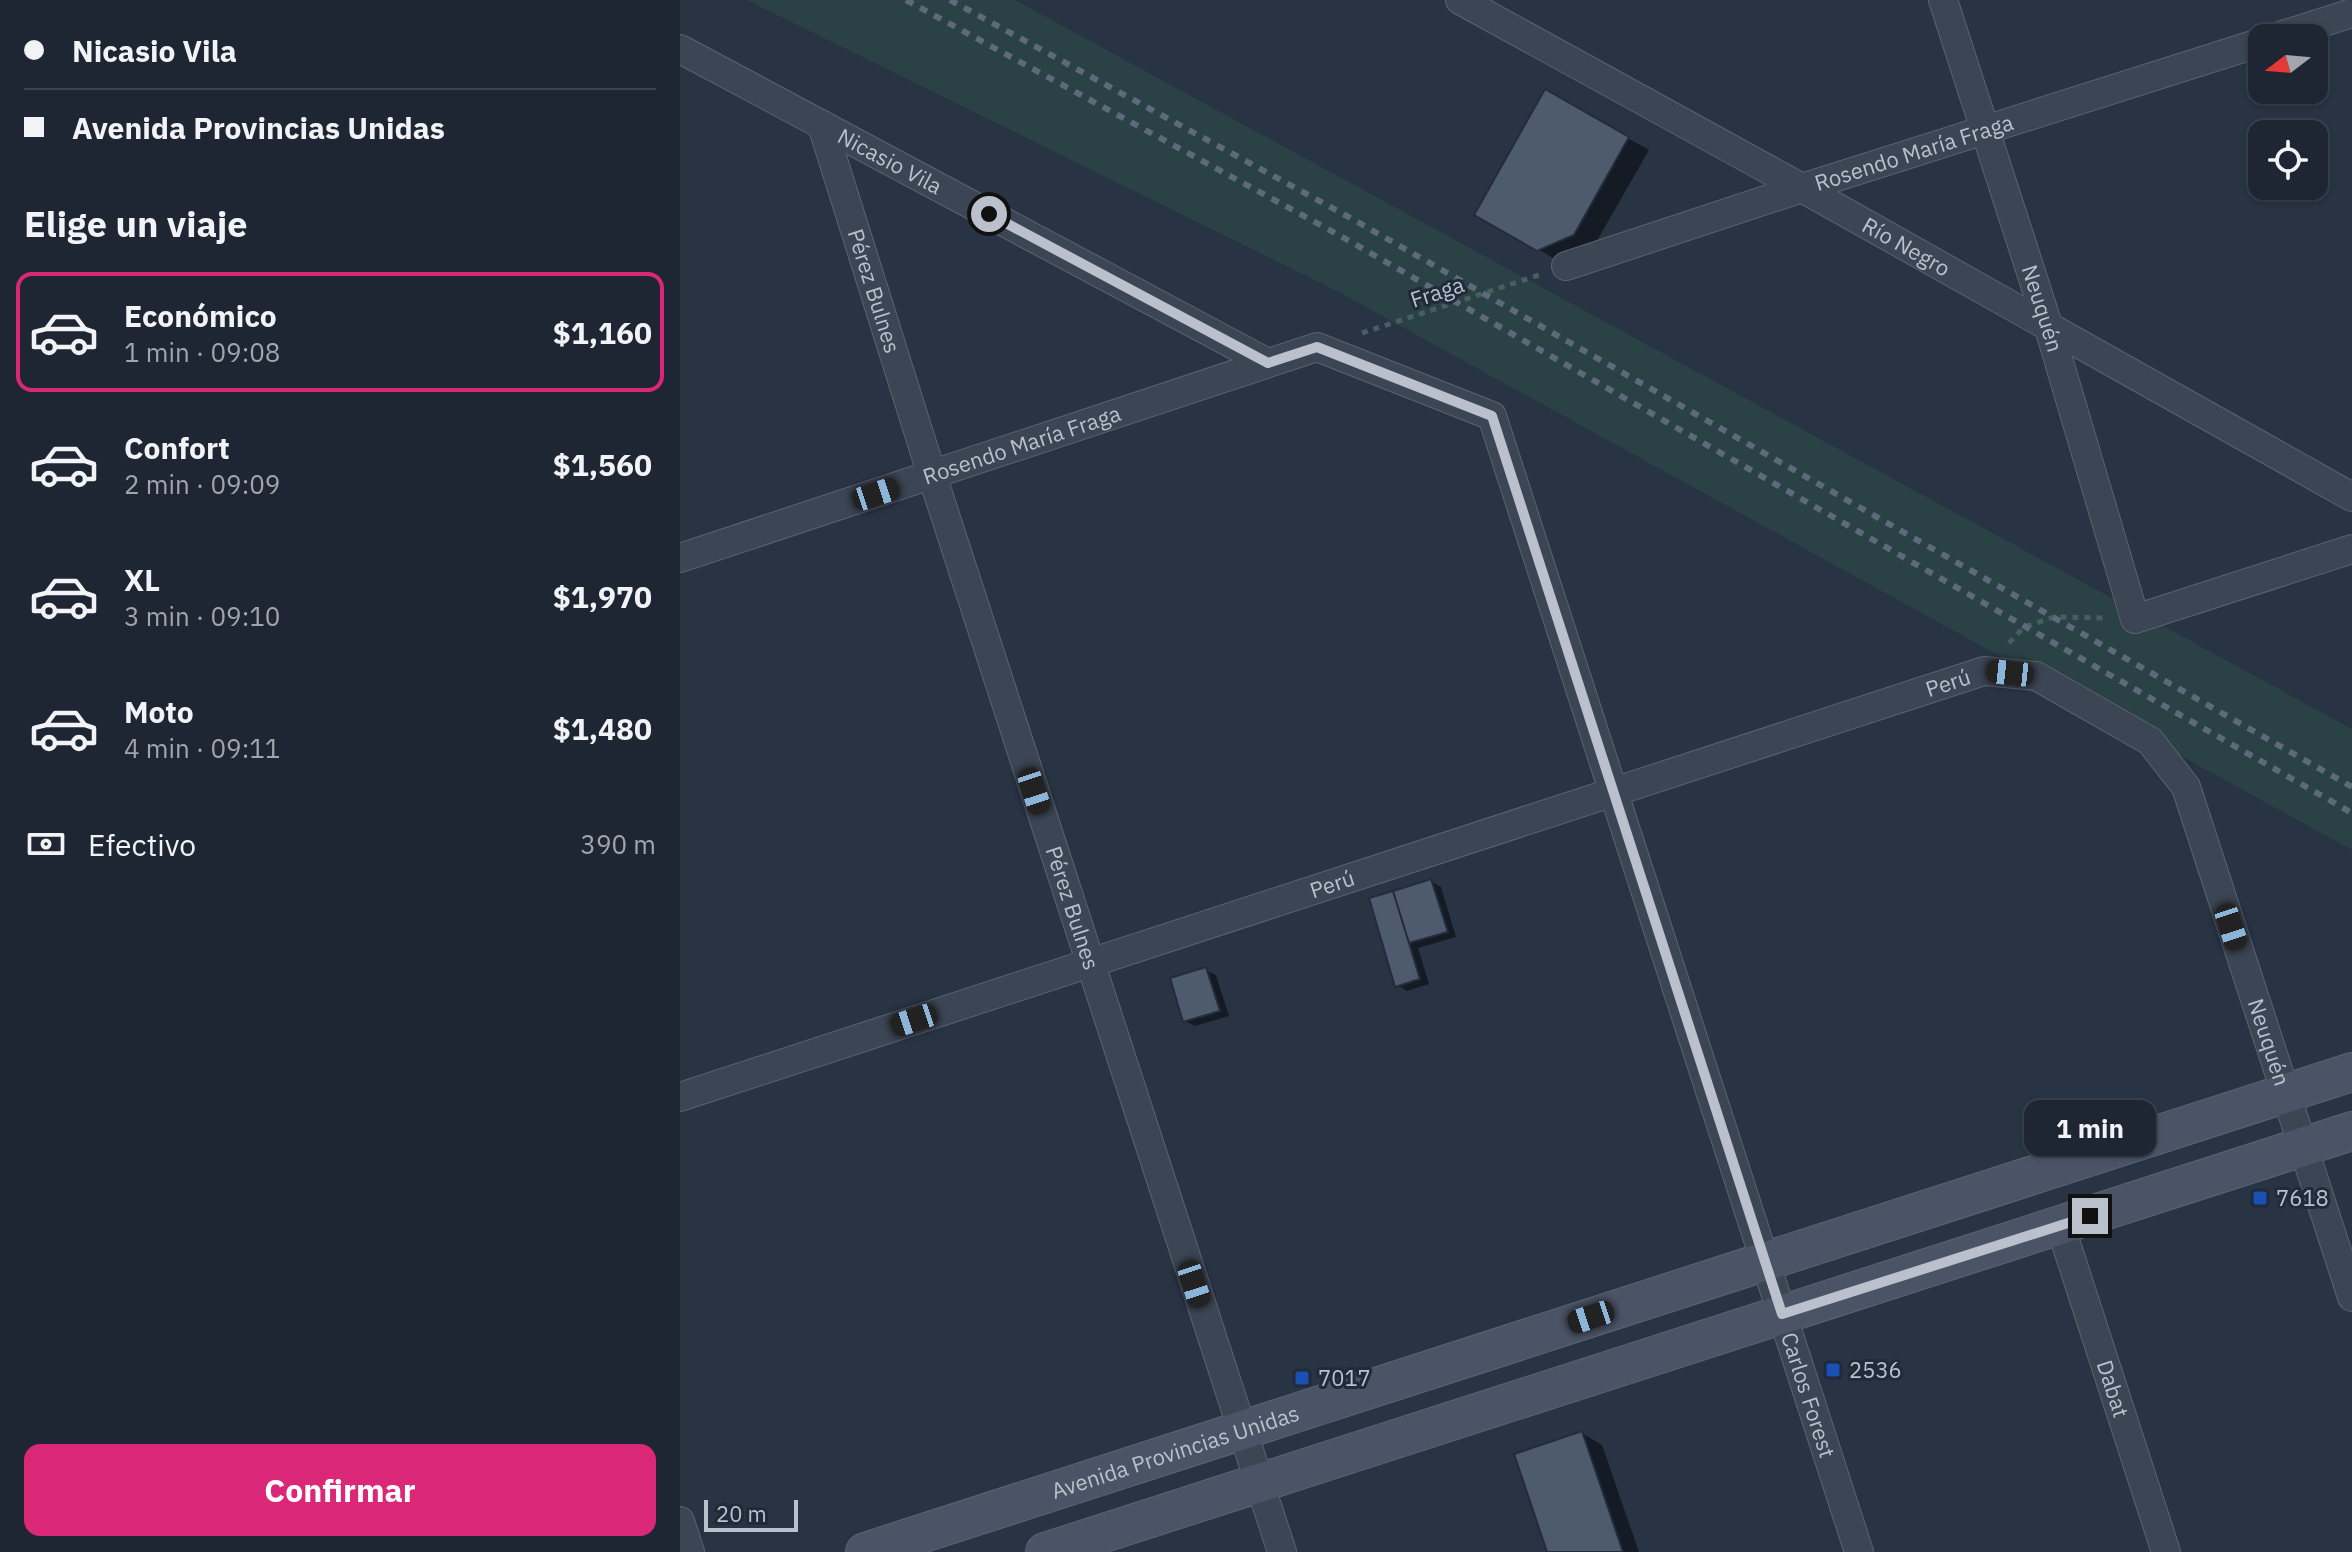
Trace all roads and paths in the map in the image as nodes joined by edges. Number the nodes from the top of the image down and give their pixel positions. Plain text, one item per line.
1 (1460, 0) edge
2 (1943, 0) edge
3 (2352, 13) edge
4 (2317, 24) edge
5 (2248, 46) edge
6 (680, 49) edge
7 (822, 125) junction
8 (1984, 130) junction
9 (1802, 188) junction
10 (1566, 266) joint
11 (2049, 328) junction
12 (1317, 347) junction
13 (1268, 363) junction
14 (932, 475) junction
15 (2352, 497) edge
16 (2352, 549) edge
17 (680, 558) edge
18 (2135, 619) junction
19 (1984, 671) junction
20 (1614, 792) junction
21 (1090, 963) junction
22 (2352, 1072) edge
23 (2286, 1094) junction
24 (680, 1097) edge
25 (2352, 1131) edge
26 (2303, 1147) junction
27 (2060, 1225) junction
28 (1765, 1261) junction
29 (2352, 1297) edge
30 (1782, 1314) junction
31 (1242, 1430) junction
32 (1259, 1483) junction
33 (680, 1521) edge
34 (690, 1552) edge
35 (865, 1552) edge
36 (1045, 1552) edge
37 (1282, 1552) edge
38 (1859, 1552) edge
39 (2166, 1552) edge

1 - 9 street, Río Negro
2 - 8 street, Neuquén
3 - 4 street
5 - 8 street, Rosendo María Fraga
6 - 7 street, Nicasio Vila
7 - 13 street, Nicasio Vila
7 - 14 street, Pérez Bulnes
8 - 9 street, Rosendo María Fraga
8 - 11 street, Neuquén
9 - 10 street, Rosendo María Fraga
9 - 11 street, Río Negro
10 - 12 path, Fraga
11 - 15 street, Río Negro
11 - 18 street, Neuquén
12 - 13 street, Rosendo María Fraga
12 - 20 street, Carlos Forest
13 - 14 street, Rosendo María Fraga
14 - 17 street, Rosendo María Fraga
14 - 21 street, Pérez Bulnes
16 - 18 street
18 - 19 path
19 - 20 street, Perú
19 - 23 street, Neuquén
20 - 21 street, Perú
20 - 28 street, Carlos Forest
21 - 24 street, Perú
21 - 31 street, Pérez Bulnes
22 - 23 main road, Avenida Provincias Unidas
23 - 26 street, Neuquén
23 - 28 main road, Avenida Provincias Unidas
25 - 26 main road
26 - 27 main road
26 - 29 street, Neuquén
27 - 30 main road
27 - 39 street, Dabat
28 - 30 street, Carlos Forest
28 - 31 main road, Avenida Provincias Unidas
30 - 32 main road
30 - 38 street, Carlos Forest
31 - 32 street, Pérez Bulnes
31 - 35 main road, Avenida Provincias Unidas
32 - 36 main road
32 - 37 street, Pérez Bulnes
33 - 34 street

